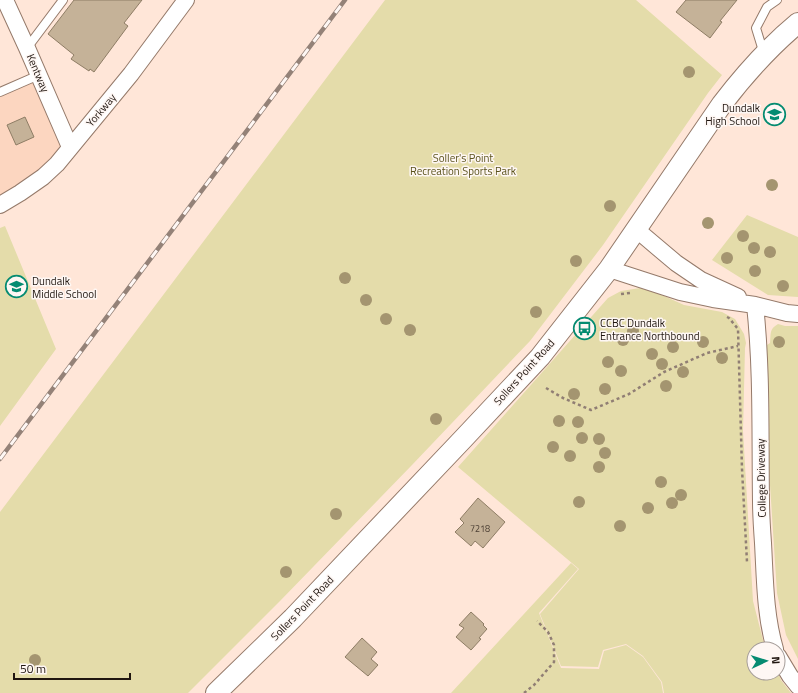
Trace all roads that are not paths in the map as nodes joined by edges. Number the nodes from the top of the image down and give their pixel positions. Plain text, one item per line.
1 (5, 0) edge
2 (63, 0) edge
3 (186, 0) edge
4 (777, 0) edge
5 (798, 23) edge
6 (27, 48) junction
7 (764, 55) junction
8 (39, 75) junction
9 (0, 92) edge
10 (70, 147) junction
11 (0, 205) edge
12 (636, 230) junction
13 (609, 269) junction
14 (756, 305) junction
15 (798, 314) edge
16 (773, 641) edge
17 (786, 669) edge
18 (798, 686) edge
19 (216, 693) edge

1 - 6 street, Kentway
2 - 6 lane
3 - 10 street, Yorkway
4 - 7 lane
5 - 7 street, Sollers Point Road
6 - 8 street, Kentway
7 - 12 street, Sollers Point Road
8 - 9 lane
8 - 10 street, Kentway
10 - 11 street, Yorkway
12 - 13 street, Sollers Point Road
12 - 14 street
13 - 14 street
13 - 19 street, Sollers Point Road
14 - 15 street
14 - 16 street, College Driveway
17 - 18 street

